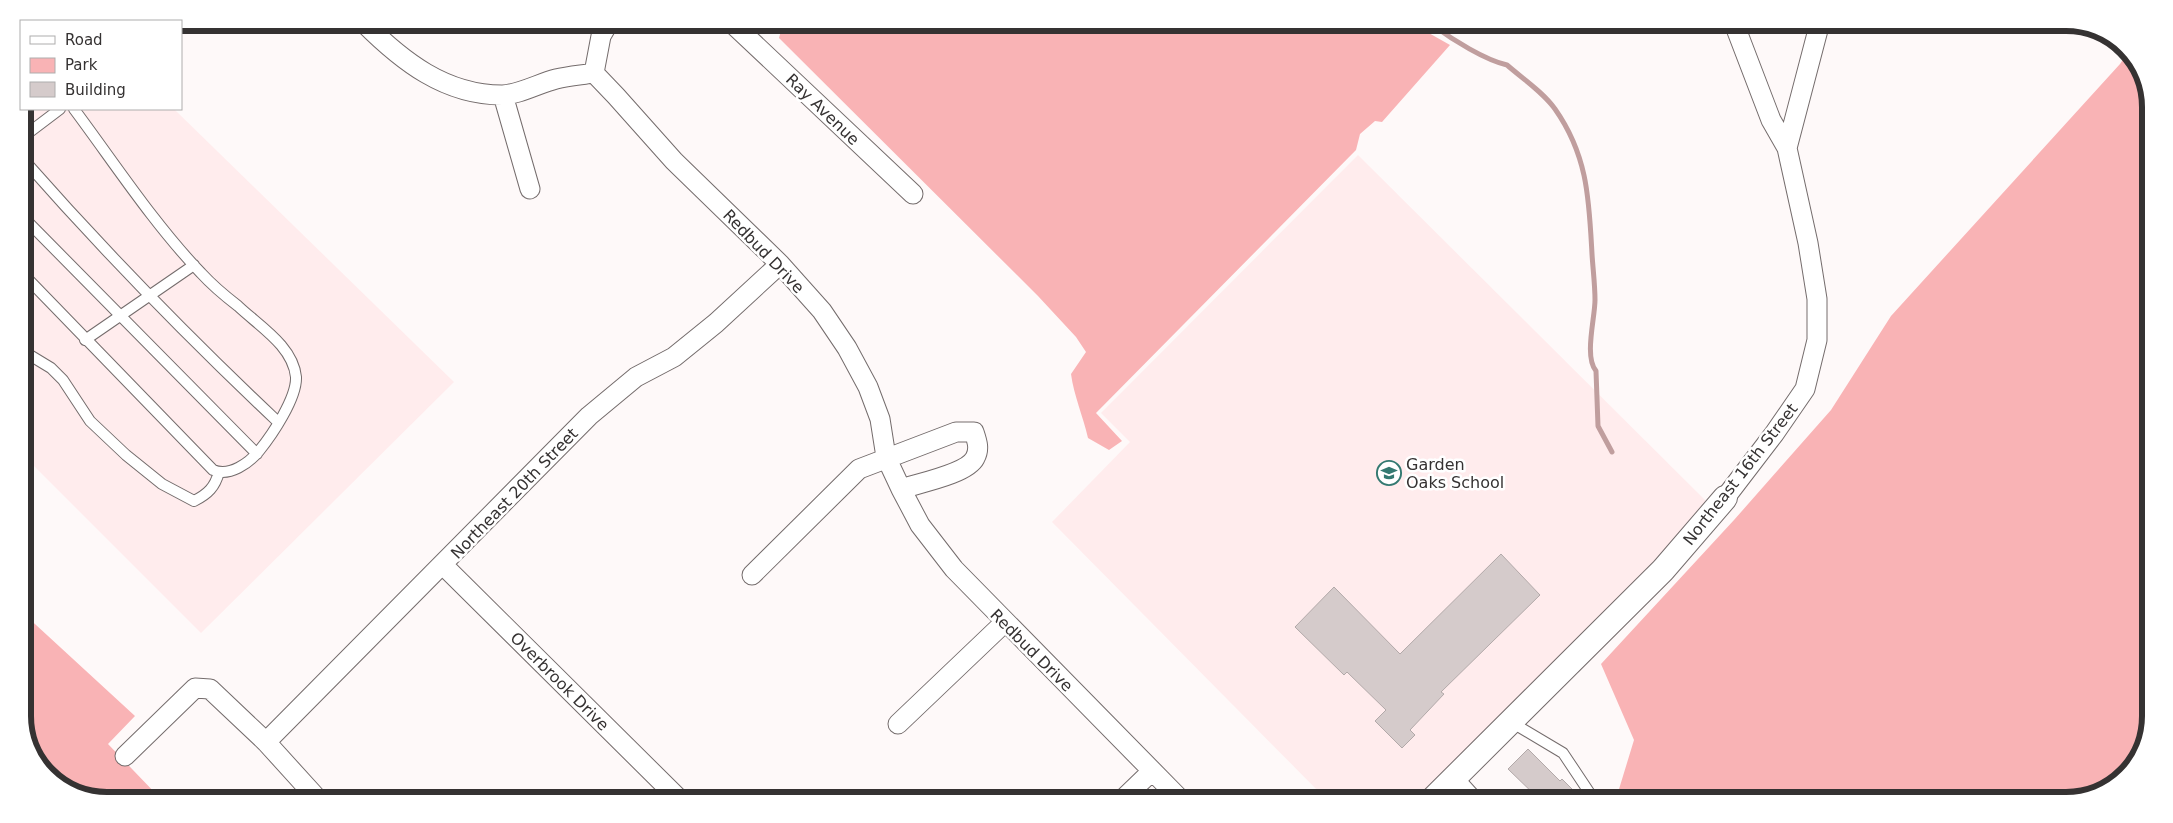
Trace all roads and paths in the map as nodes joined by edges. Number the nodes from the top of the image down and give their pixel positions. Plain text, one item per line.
1 (372, 31) edge
2 (604, 31) edge
3 (740, 31) edge
4 (1736, 31) edge
5 (1818, 31) edge
6 (594, 73) junction
7 (503, 95) junction
8 (59, 110) edge
9 (75, 110) edge
10 (31, 132) edge
11 (1787, 148) junction
12 (31, 168) edge
13 (530, 189) dead end
14 (913, 194) dead end
15 (31, 225) edge
16 (780, 264) junction
17 (194, 265) junction
18 (31, 283) edge
19 (150, 295) junction
20 (119, 316) junction
21 (85, 340) junction
22 (31, 356) edge
23 (278, 422) junction
24 (256, 454) junction
25 (886, 457) junction
26 (218, 472) junction
27 (902, 489) junction
28 (1725, 498) joint
29 (443, 565) junction
30 (752, 575) dead end
31 (1005, 622) junction
32 (1511, 721) junction
33 (898, 724) dead end
34 (266, 742) junction
35 (125, 756) dead end
36 (1152, 771) junction
37 (1453, 778) junction
38 (311, 792) edge
39 (672, 792) edge
40 (1130, 792) edge
41 (1173, 792) edge
42 (1440, 792) edge
43 (1466, 792) edge
44 (1590, 792) edge

1 - 7 street
2 - 6 street
3 - 14 street, Ray Avenue
4 - 11 street
5 - 11 street, Northeast 16th Street
6 - 7 street
6 - 16 street, Redbud Drive
7 - 13 street
8 - 10 lane
9 - 17 lane
11 - 28 street, Northeast 16th Street
12 - 19 lane
15 - 20 lane
16 - 25 street, Redbud Drive
16 - 29 street, Northeast 20th Street
17 - 19 lane
17 - 23 lane
18 - 21 lane
19 - 20 lane
19 - 23 lane
20 - 21 lane
20 - 24 lane
21 - 26 lane
22 - 26 lane
23 - 24 lane
24 - 26 lane
25 - 27 street, Redbud Drive
25 - 27 street
25 - 30 street
27 - 31 street, Redbud Drive
28 - 32 street, Northeast 16th Street
29 - 34 street, Northeast 20th Street
29 - 39 street, Overbrook Drive
31 - 33 street
31 - 36 street, Redbud Drive
32 - 37 street, Northeast 16th Street
32 - 44 lane
34 - 35 street
34 - 38 street
36 - 40 street
36 - 41 street, Redbud Drive
37 - 42 street, Northeast 16th Street
37 - 43 street

